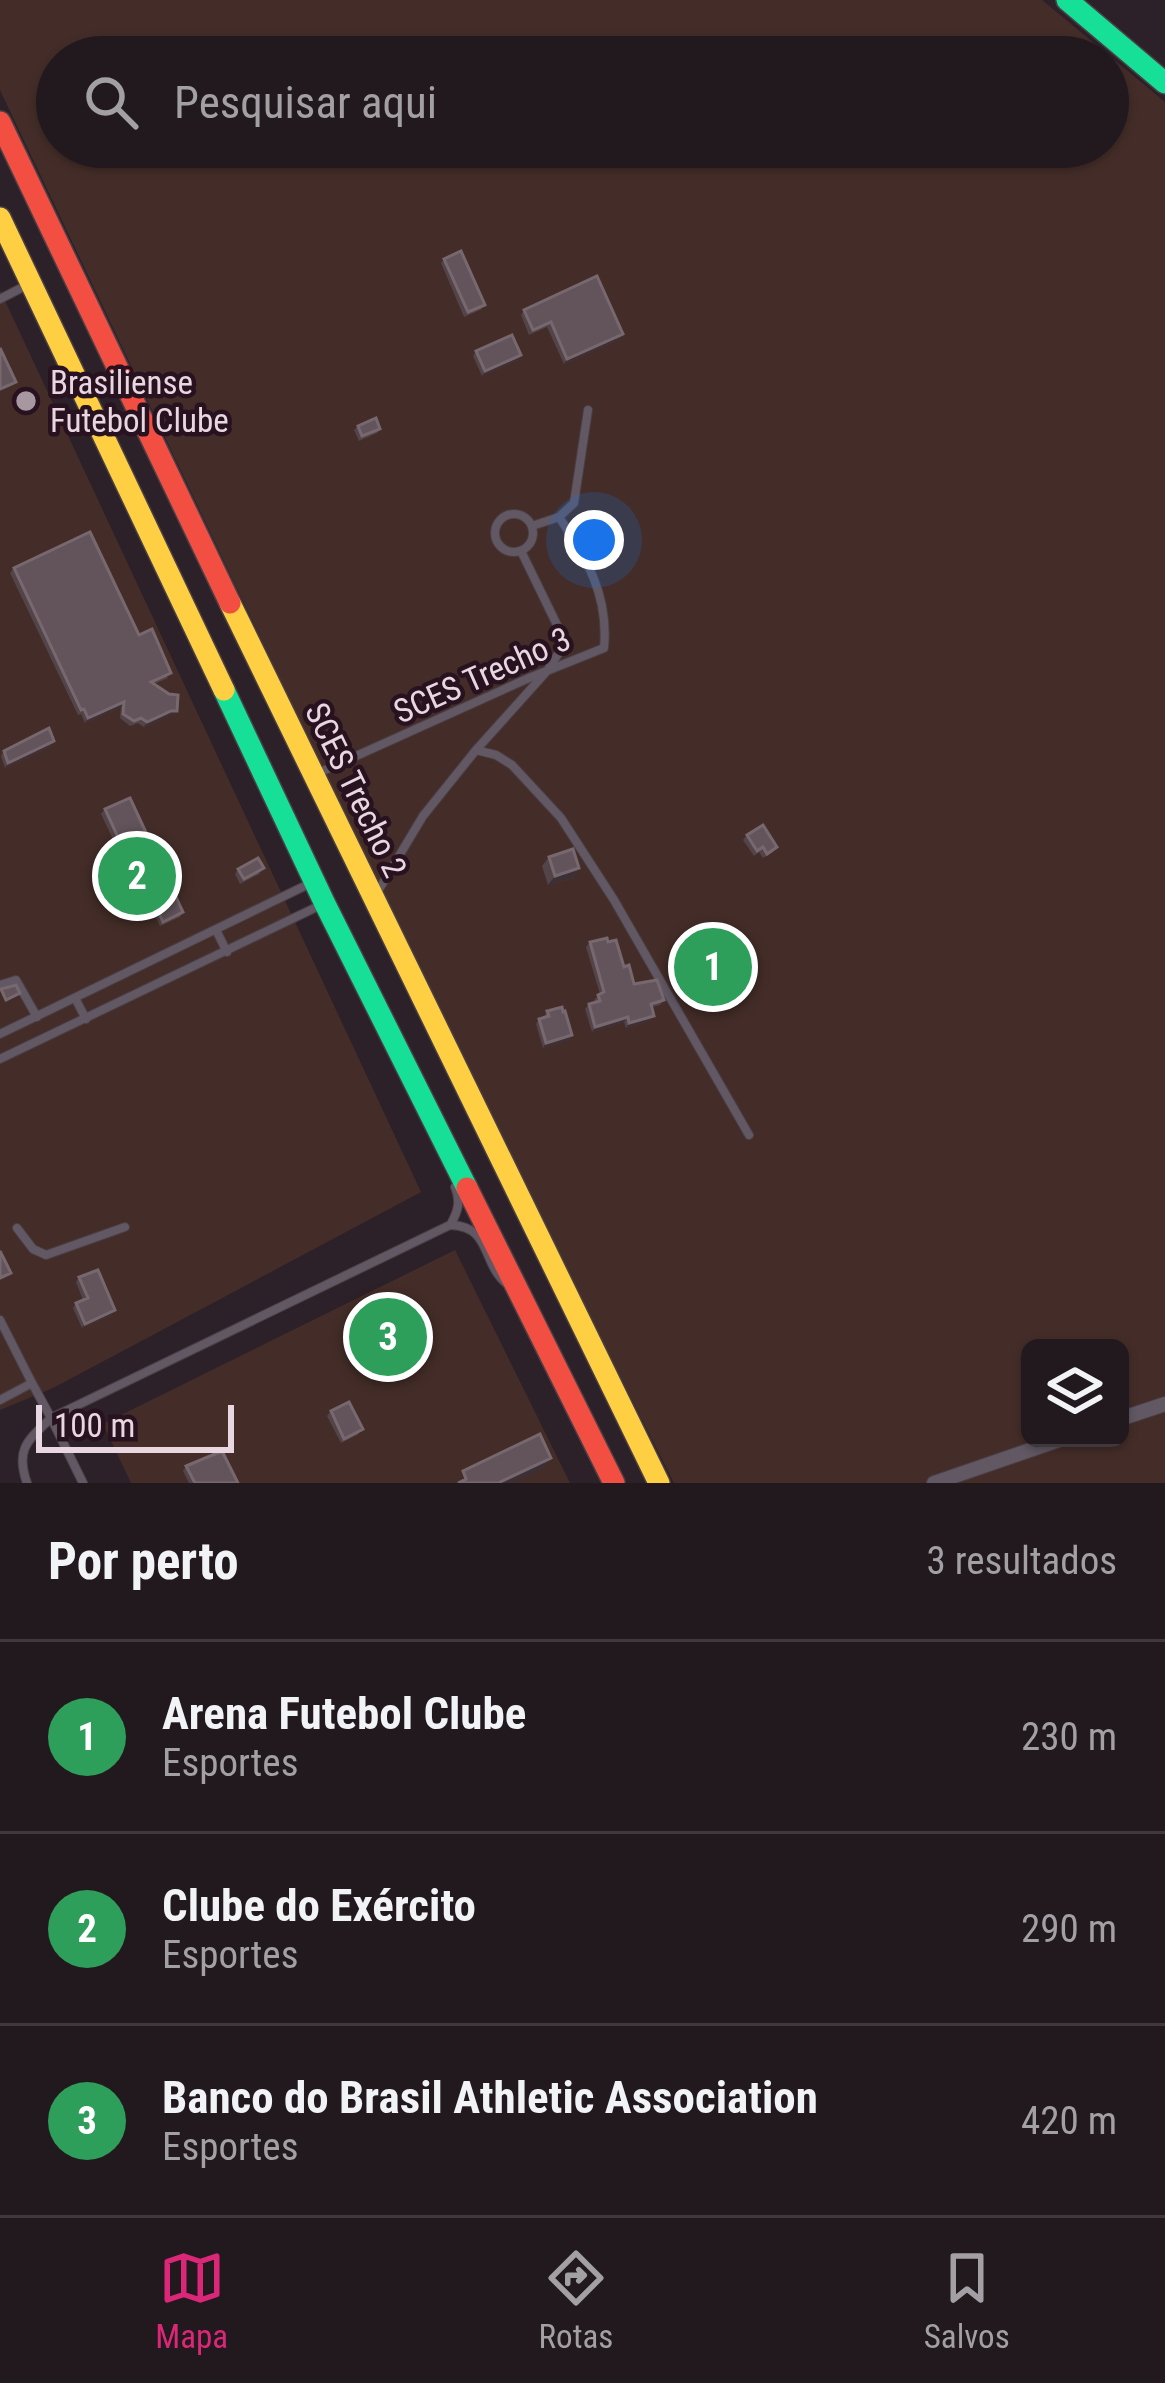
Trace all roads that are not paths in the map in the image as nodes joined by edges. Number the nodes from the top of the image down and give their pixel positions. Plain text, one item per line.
1 (1066, 0) edge
2 (1109, 36) edge
3 (1129, 53) edge
4 (1165, 83) edge
5 (0, 122) edge
6 (0, 218) edge
7 (71, 272) junction
8 (31, 283) junction
9 (0, 298) edge
10 (110, 352) junction
11 (71, 370) junction
12 (589, 410) dead end
13 (560, 517) junction
14 (532, 526) junction
15 (521, 551) junction
16 (547, 671) junction
17 (476, 750) junction
18 (313, 776) junction
19 (315, 881) junction
20 (373, 900) junction
21 (325, 904) junction
22 (216, 930) junction
23 (227, 952) junction
24 (0, 985) edge
25 (75, 998) junction
26 (37, 1017) junction
27 (86, 1019) junction
28 (0, 1034) edge
29 (0, 1059) edge
30 (436, 1125) junction
31 (749, 1135) dead end
32 (450, 1225) junction
33 (124, 1226) dead end
34 (17, 1228) dead end
35 (520, 1295) junction
36 (0, 1320) edge
37 (32, 1383) junction
38 (0, 1400) edge
39 (1165, 1404) edge
40 (1129, 1416) edge
41 (51, 1418) junction
42 (1039, 1447) edge
43 (27, 1483) edge
44 (83, 1483) edge
45 (614, 1483) edge
46 (659, 1483) edge
47 (934, 1483) edge

1 - 2 main road
3 - 4 main road
5 - 7 main road, SCES Trecho 2
6 - 8 main road
7 - 8 main road
7 - 10 main road, SCES Trecho 2
8 - 9 lane
8 - 11 main road
10 - 11 main road
10 - 18 main road, SCES Trecho 2
11 - 19 main road
12 - 13 lane
13 - 14 lane
13 - 16 lane, SCES Trecho 3
14 - 15 lane
14 - 15 lane
15 - 16 lane
16 - 17 lane
16 - 18 lane, SCES Trecho 3
17 - 20 lane
17 - 31 lane
18 - 20 main road, SCES Trecho 2
19 - 21 main road
19 - 22 lane
20 - 46 main road, SCES Trecho 2
21 - 23 lane
21 - 30 main road
22 - 23 lane
22 - 25 lane
23 - 27 lane
24 - 26 lane
25 - 26 lane
25 - 27 lane
26 - 28 lane
27 - 29 lane
30 - 32 lane
30 - 35 main road
32 - 35 lane
32 - 41 lane
33 - 34 lane
35 - 45 main road
36 - 37 lane
37 - 38 lane
37 - 41 lane
39 - 40 street
41 - 43 lane
41 - 44 lane
42 - 47 street

